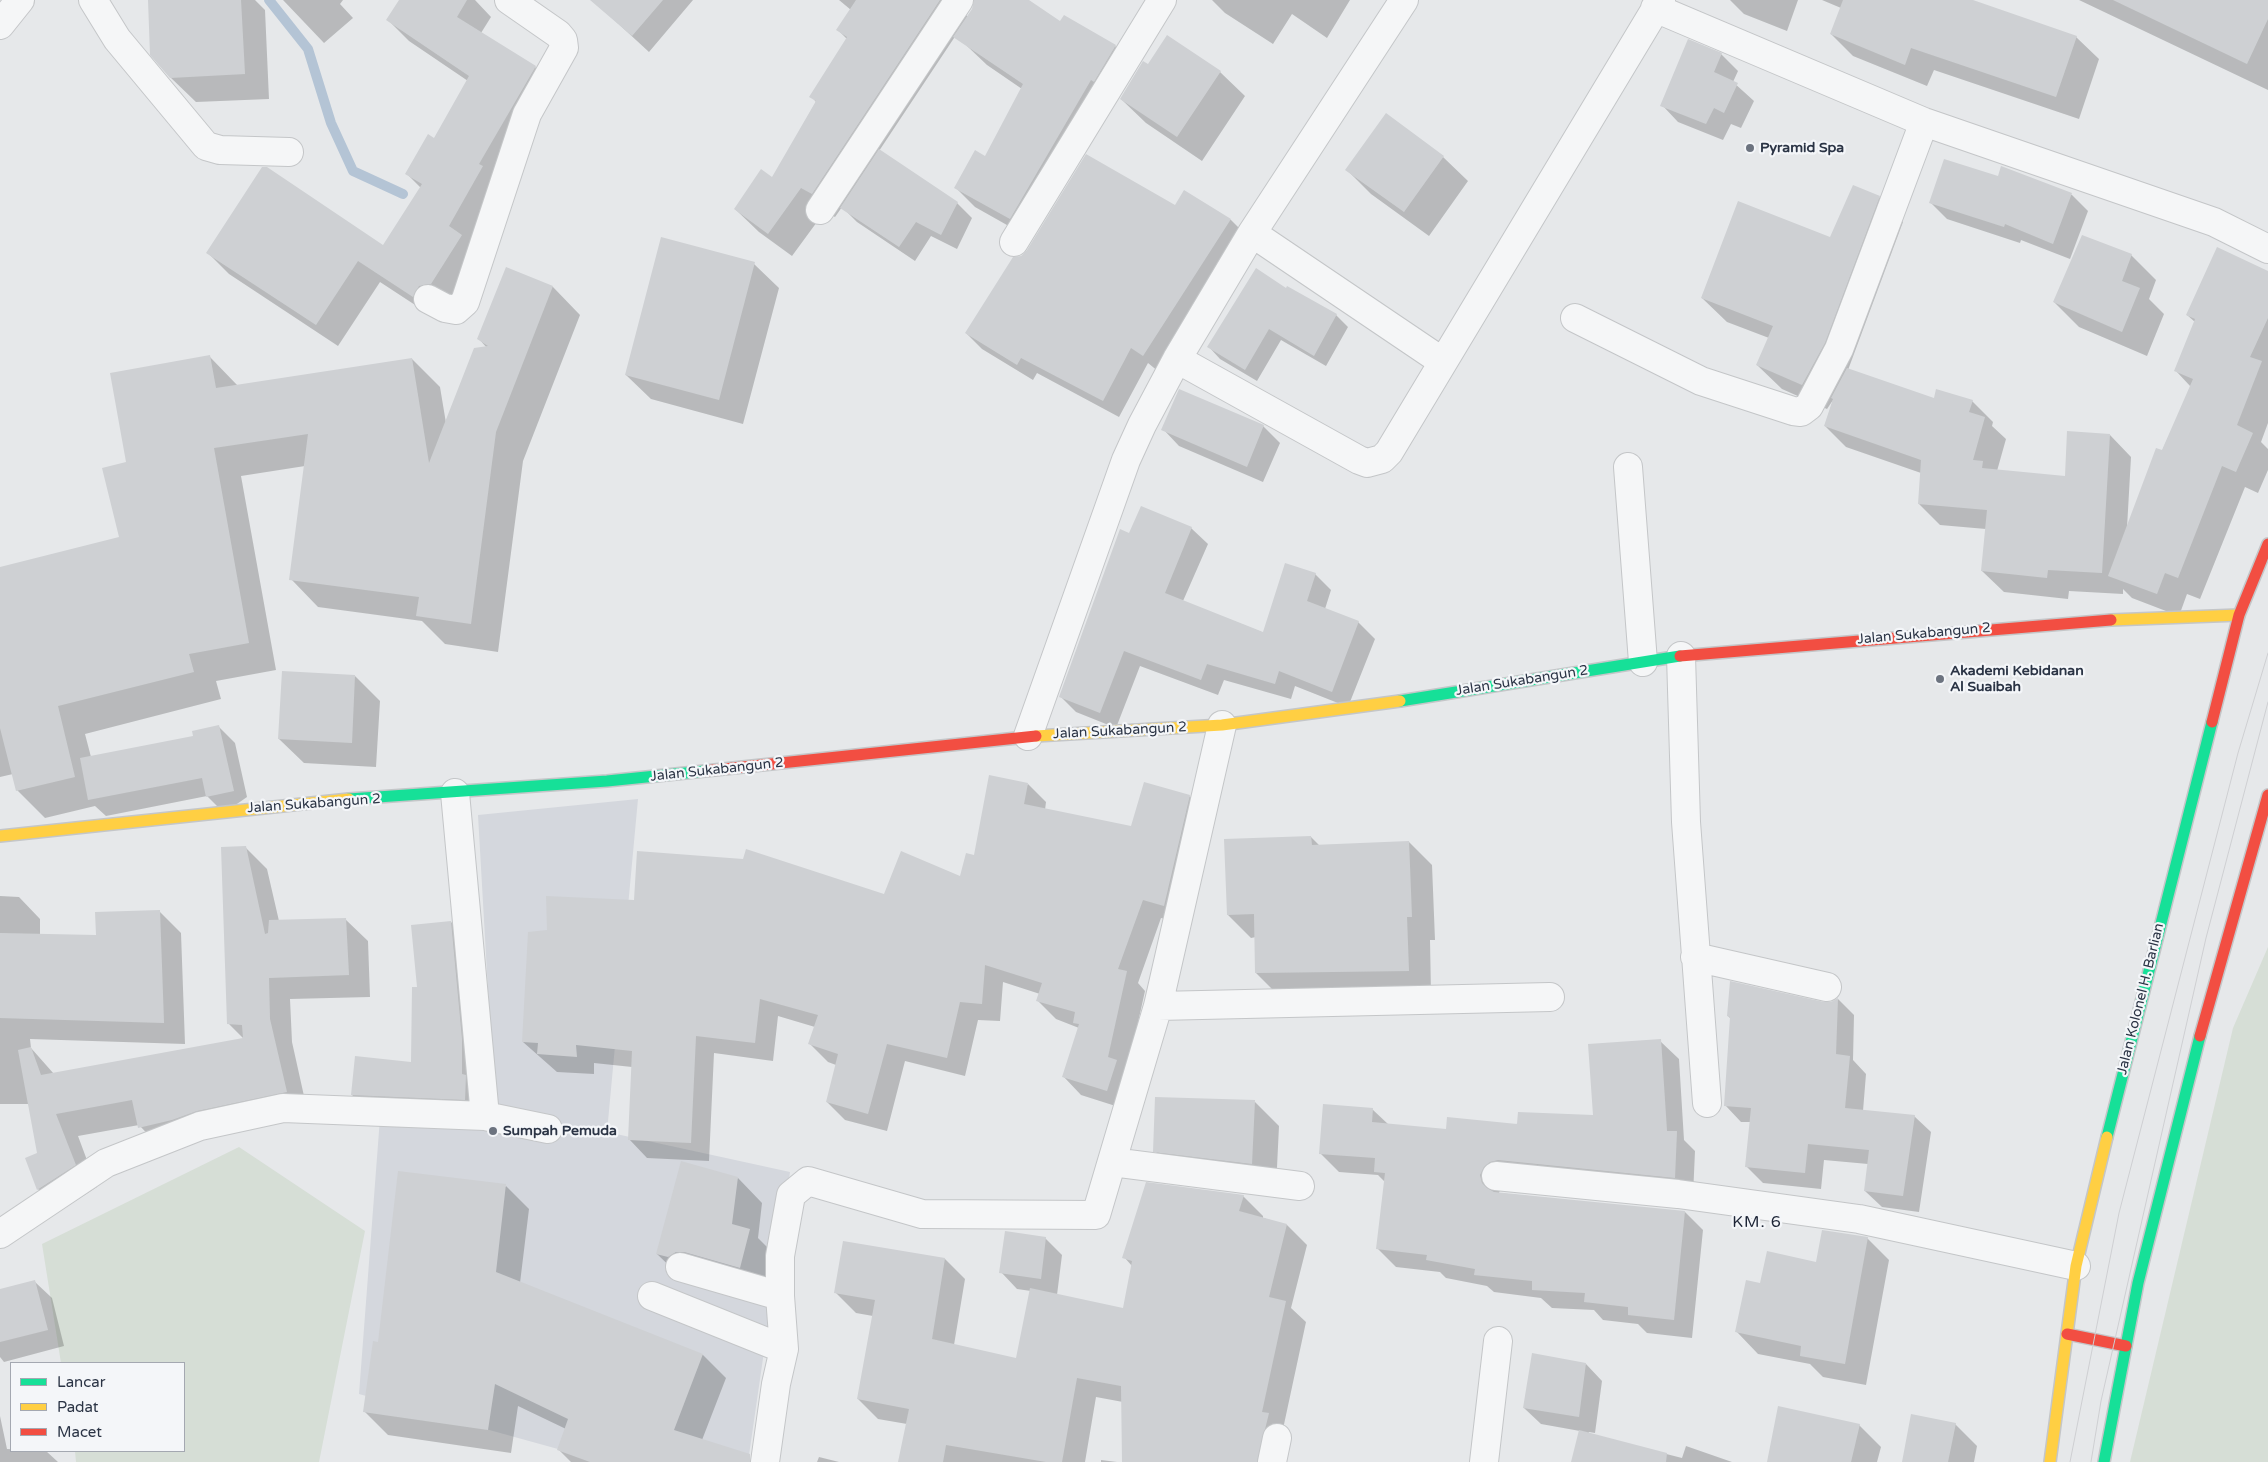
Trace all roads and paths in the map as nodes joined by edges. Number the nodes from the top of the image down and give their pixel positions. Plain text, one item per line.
1 (20, 0) edge
2 (93, 0) edge
3 (509, 0) edge
4 (958, 0) edge
5 (1162, 0) edge
6 (1404, 0) edge
7 (1658, 4) edge
8 (0, 25) edge
9 (1924, 122) junction
10 (289, 152) dead end
11 (820, 210) dead end
12 (1252, 233) junction
13 (1014, 242) dead end
14 (2268, 248) edge
15 (428, 299) dead end
16 (1576, 318) dead end
17 (1177, 359) junction
18 (1443, 362) junction
19 (1628, 467) dead end
20 (2268, 544) edge
21 (2239, 615) junction
22 (1681, 656) junction
23 (1643, 662) junction
24 (1222, 725) junction
25 (1028, 736) junction
26 (455, 793) junction
27 (2268, 795) edge
28 (0, 836) edge
29 (1695, 957) junction
30 (1827, 987) dead end
31 (1550, 997) dead end
32 (1158, 1006) junction
33 (1707, 1103) dead end
34 (485, 1116) junction
35 (548, 1129) dead end
36 (1112, 1162) junction
37 (1496, 1176) dead end
38 (1300, 1186) dead end
39 (0, 1234) edge
40 (2076, 1266) junction
41 (680, 1267) dead end
42 (652, 1296) dead end
43 (780, 1296) junction
44 (2067, 1334) junction
45 (1498, 1341) dead end
46 (2126, 1346) junction
47 (784, 1349) junction
48 (765, 1462) edge
49 (1484, 1462) edge
50 (2050, 1462) edge
51 (2104, 1462) edge

1 - 8 street
2 - 10 street
3 - 15 street
4 - 11 street
5 - 13 street
6 - 12 street
7 - 9 street
7 - 18 street
9 - 14 street
9 - 16 street
12 - 17 street
12 - 18 street
17 - 18 street
17 - 25 street
19 - 23 street
20 - 21 main road, Jalan Kolonel H. Barlian
21 - 22 main road, Jalan Sukabangun 2
21 - 40 main road, Jalan Kolonel H. Barlian
22 - 23 main road, Jalan Sukabangun 2
22 - 29 street
23 - 24 main road, Jalan Sukabangun 2
24 - 25 main road, Jalan Sukabangun 2
24 - 32 street
25 - 26 main road, Jalan Sukabangun 2
26 - 28 main road, Jalan Sukabangun 2
26 - 34 street
27 - 46 main road
29 - 30 street
29 - 33 street
31 - 32 street
32 - 36 street
34 - 35 street
34 - 39 street
36 - 38 street
36 - 43 street
37 - 40 street
40 - 44 main road, Jalan Kolonel H. Barlian
41 - 43 street
42 - 47 street
43 - 47 street
44 - 46 main road
44 - 50 main road, Jalan Kolonel H. Barlian
45 - 49 street
46 - 51 main road
47 - 48 street

